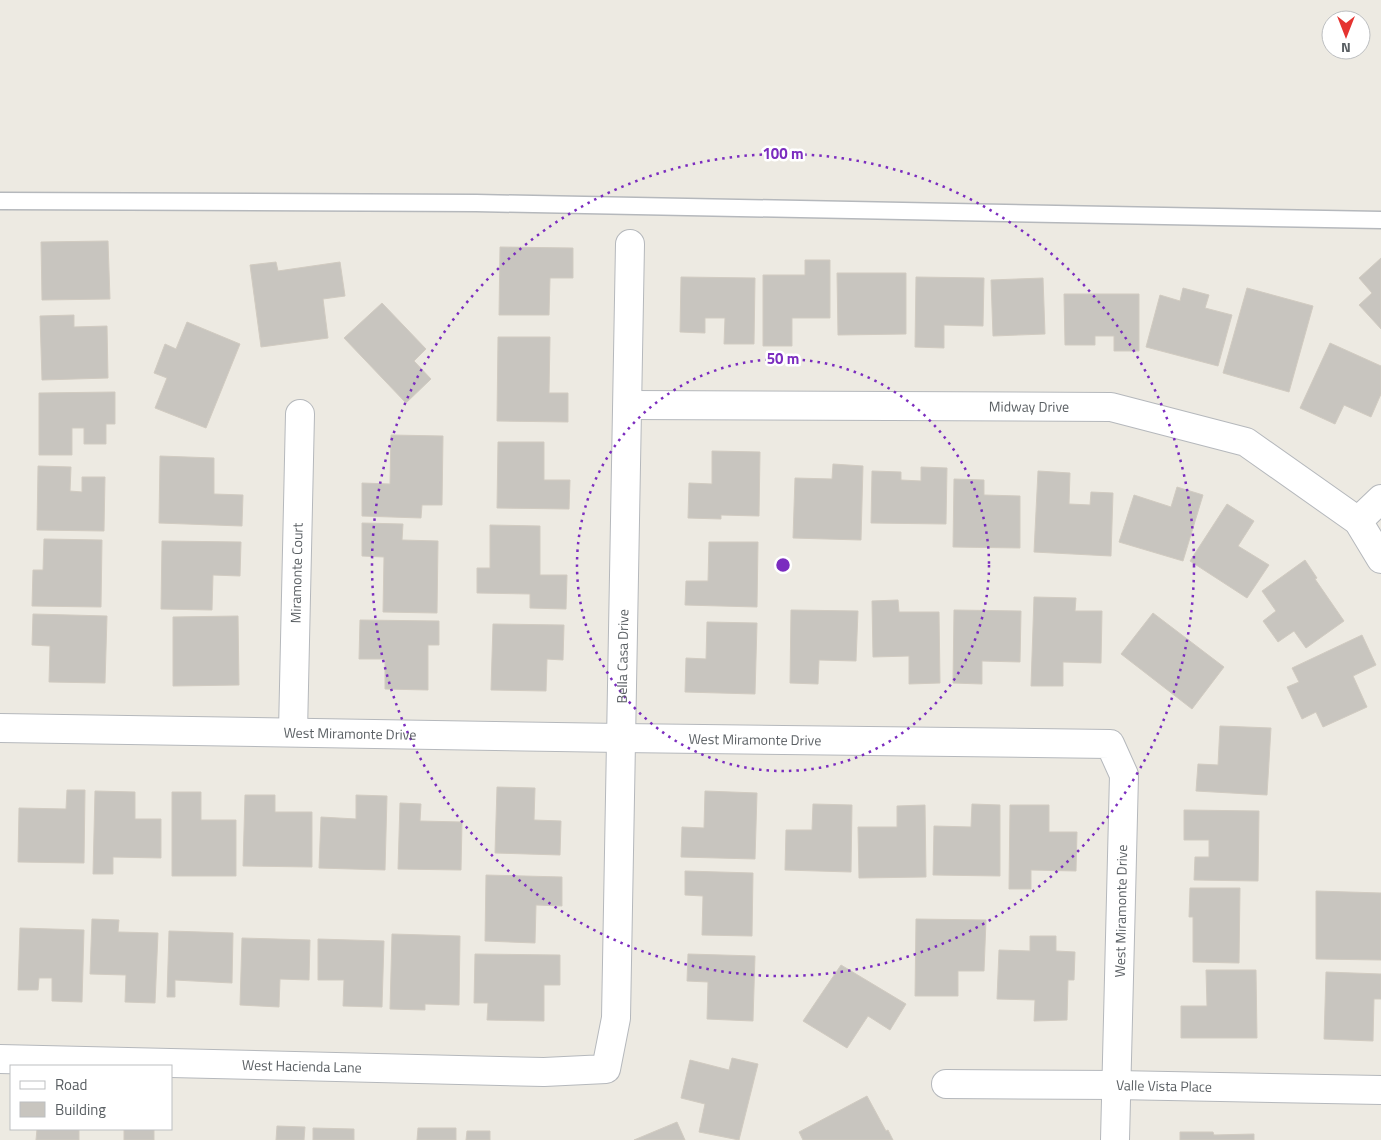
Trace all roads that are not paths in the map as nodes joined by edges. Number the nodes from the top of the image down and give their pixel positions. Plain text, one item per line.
1 (0, 200) edge
2 (1381, 220) edge
3 (630, 244) dead end
4 (628, 406) junction
5 (300, 414) dead end
6 (1381, 499) edge
7 (1358, 521) junction
8 (1381, 559) edge
9 (0, 728) edge
10 (292, 732) junction
11 (621, 738) junction
12 (0, 1059) edge
13 (606, 1069) joint
14 (946, 1084) dead end
15 (1116, 1085) junction
16 (1381, 1090) edge
17 (1115, 1140) edge

1 - 2 lane
3 - 4 street, Bella Casa Drive
4 - 7 street, Midway Drive
4 - 11 street, Bella Casa Drive
5 - 10 street, Miramonte Court
6 - 7 street
7 - 8 street, Midway Drive
9 - 10 street, West Miramonte Drive
10 - 11 street, West Miramonte Drive
11 - 13 street, Bella Casa Drive
11 - 15 street, West Miramonte Drive
12 - 13 street, West Hacienda Lane
14 - 15 street, Valle Vista Place
15 - 16 street, Valle Vista Place
15 - 17 street, West Miramonte Drive

